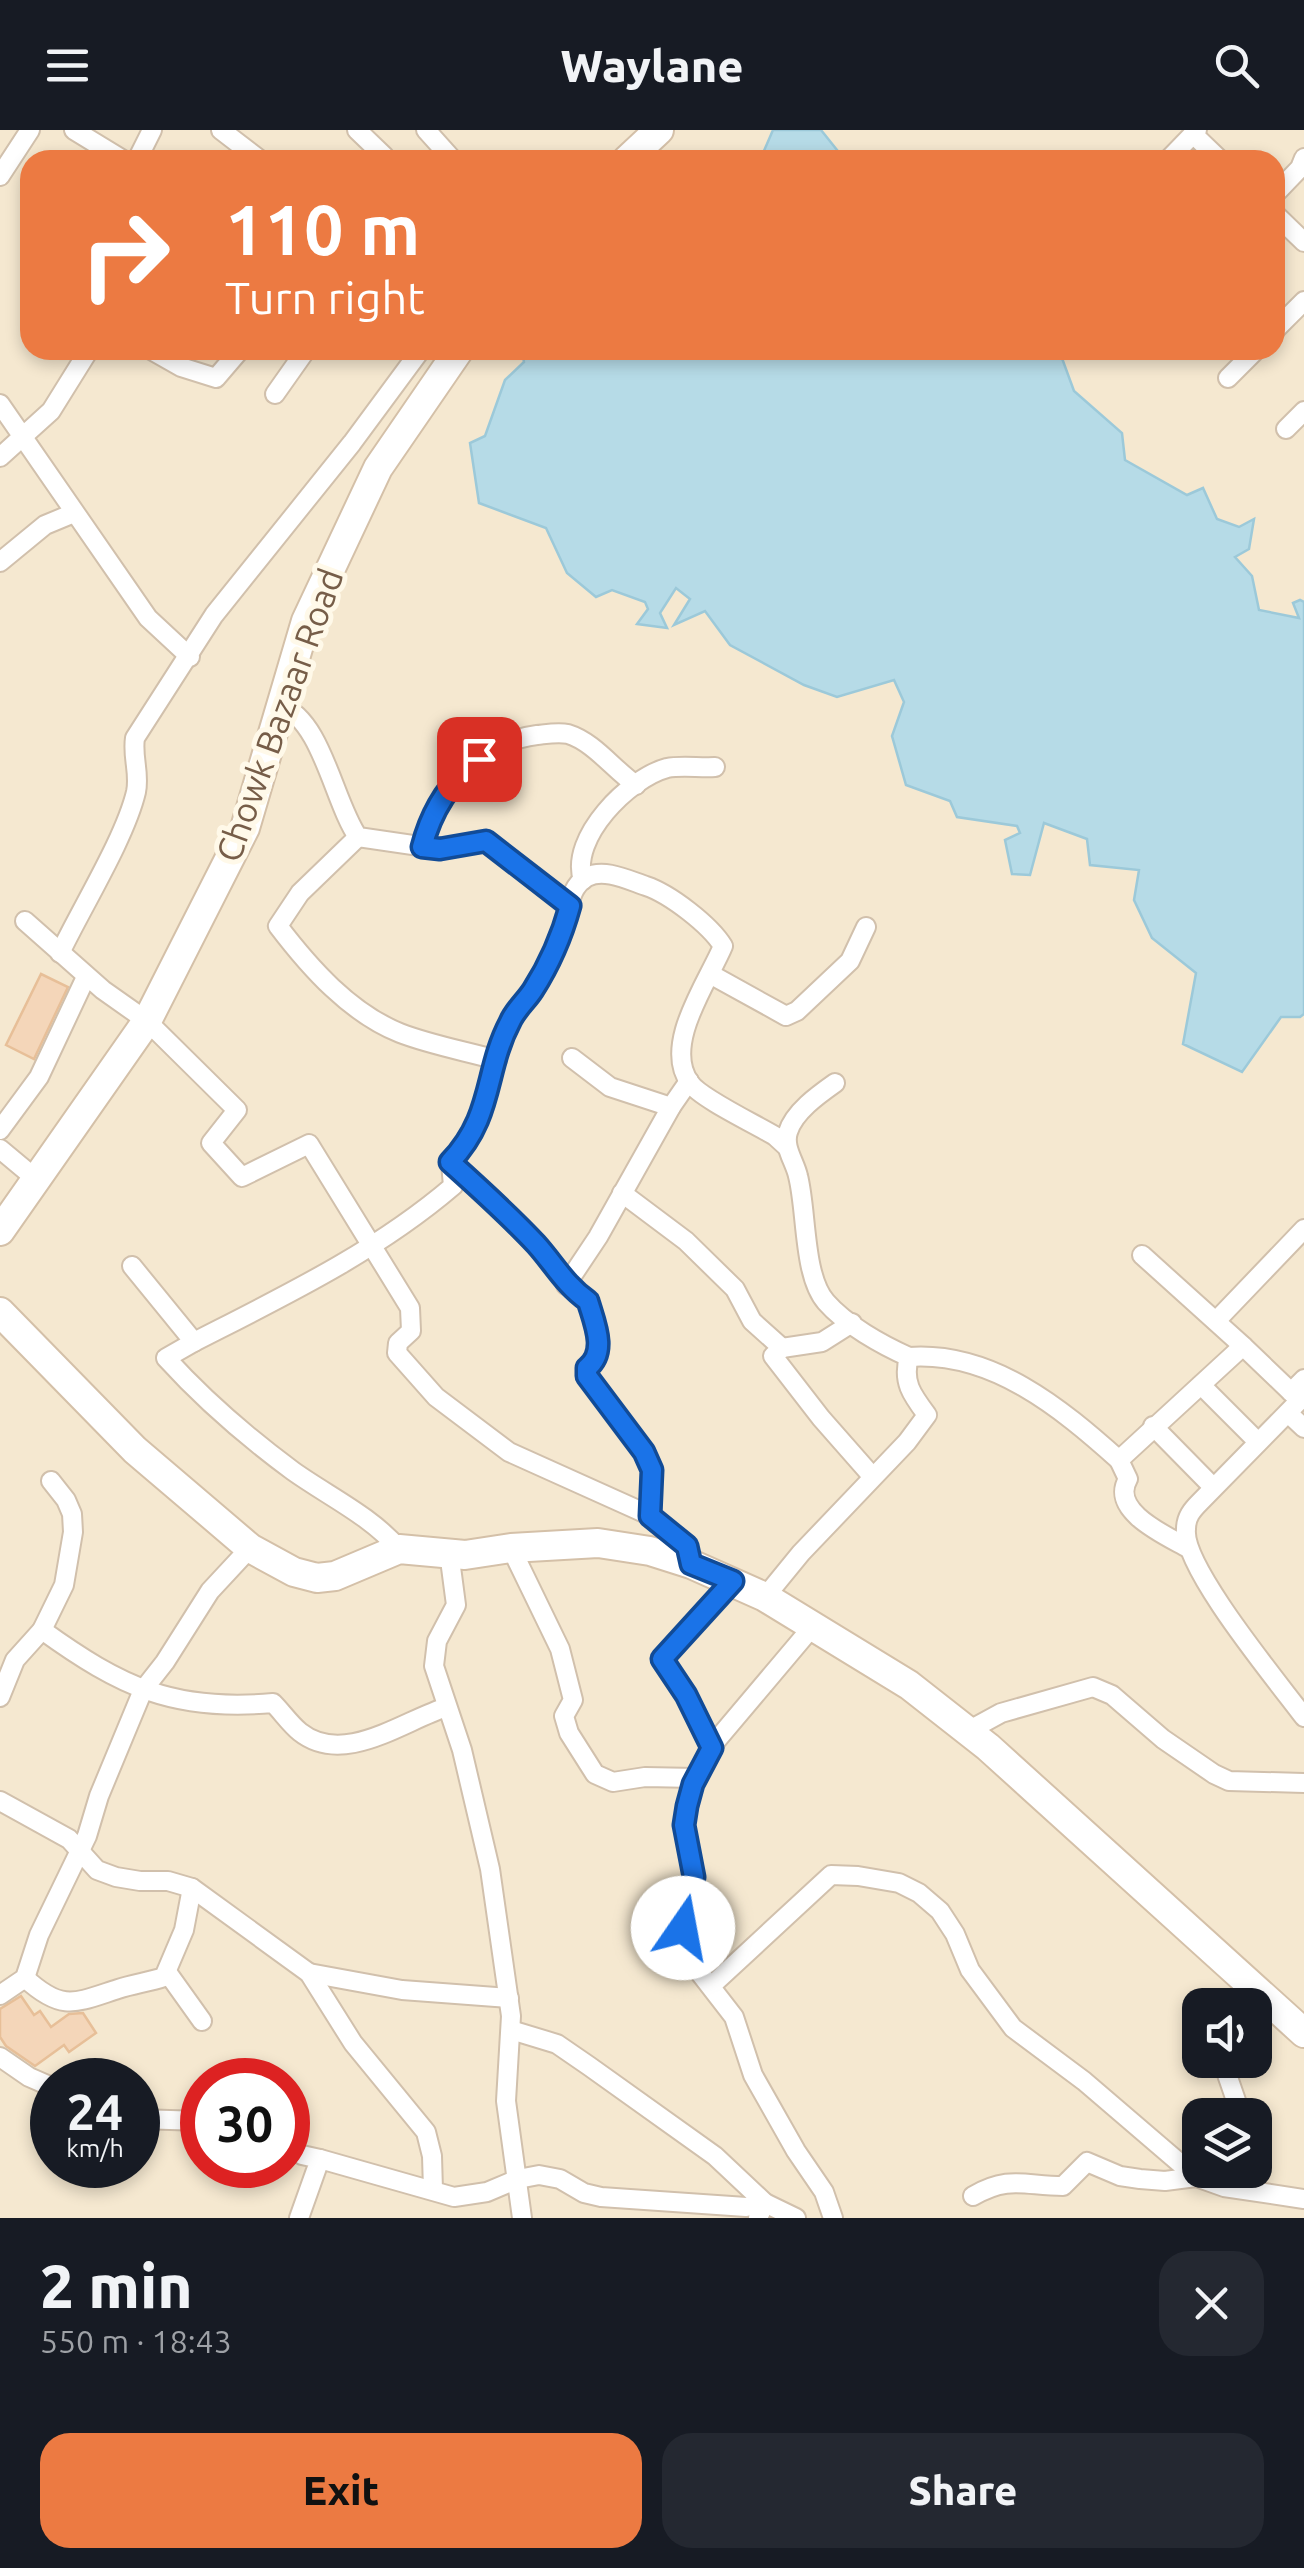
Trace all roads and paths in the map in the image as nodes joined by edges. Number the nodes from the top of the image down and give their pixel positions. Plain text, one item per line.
1 (30, 130) edge
2 (74, 130) edge
3 (221, 130) edge
4 (356, 130) edge
5 (426, 130) edge
6 (659, 130) edge
7 (1195, 132) edge
8 (107, 150) edge
9 (247, 150) edge
10 (378, 150) edge
11 (444, 150) edge
12 (638, 150) edge
13 (1178, 150) edge
14 (1304, 158) edge
15 (0, 176) edge
16 (1285, 184) edge
17 (1285, 224) edge
18 (1304, 242) edge
19 (1304, 301) edge
20 (1285, 320) edge
21 (83, 360) edge
22 (169, 360) edge
23 (231, 360) edge
24 (299, 360) edge
25 (413, 360) edge
26 (451, 360) edge
27 (1246, 360) edge
28 (1228, 378) dead end
29 (276, 394) dead end
30 (0, 404) edge
31 (1304, 412) edge
32 (1286, 429) dead end
33 (26, 437) junction
34 (0, 458) edge
35 (74, 513) junction
36 (0, 562) edge
37 (190, 657) junction
38 (281, 706) junction
39 (715, 767) dead end
40 (636, 785) junction
41 (358, 837) junction
42 (422, 847) junction
43 (583, 880) junction
44 (570, 906) junction
45 (25, 921) dead end
46 (866, 927) dead end
47 (60, 953) junction
48 (710, 974) junction
49 (86, 976) junction
50 (147, 1020) junction
51 (572, 1058) dead end
52 (498, 1060) junction
53 (688, 1081) junction
54 (835, 1083) dead end
55 (671, 1106) junction
56 (0, 1130) edge
57 (787, 1147) junction
58 (0, 1149) edge
59 (450, 1162) junction
60 (36, 1179) junction
61 (622, 1193) junction
62 (1304, 1229) edge
63 (0, 1231) edge
64 (371, 1246) junction
65 (1142, 1255) dead end
66 (132, 1266) dead end
67 (566, 1285) junction
68 (0, 1312) edge
69 (1216, 1321) junction
70 (852, 1323) junction
71 (194, 1342) junction
72 (1243, 1346) junction
73 (782, 1348) junction
74 (909, 1357) junction
75 (1201, 1385) junction
76 (1298, 1386) edge
77 (1288, 1412) junction
78 (1152, 1426) junction
79 (1304, 1428) edge
80 (1258, 1442) junction
81 (1119, 1460) junction
82 (872, 1476) junction
83 (51, 1481) dead end
84 (1213, 1487) junction
85 (650, 1516) junction
86 (250, 1548) junction
87 (511, 1548) junction
88 (1188, 1548) junction
89 (398, 1549) junction
90 (449, 1552) junction
91 (691, 1564) junction
92 (733, 1581) junction
93 (765, 1597) junction
94 (813, 1626) junction
95 (42, 1630) junction
96 (142, 1690) junction
97 (0, 1698) edge
98 (447, 1707) junction
99 (1302, 1710) edge
100 (968, 1731) junction
101 (712, 1748) junction
102 (696, 1778) junction
103 (1304, 1784) edge
104 (0, 1800) edge
105 (78, 1849) junction
106 (192, 1888) junction
107 (168, 1972) junction
108 (309, 1974) junction
109 (25, 1978) junction
110 (710, 1986) junction
111 (0, 1994) edge
112 (509, 1998) junction
113 (202, 2021) dead end
114 (511, 2030) junction
115 (1304, 2034) edge
116 (0, 2057) edge
117 (30, 2077) edge
118 (310, 2157) edge
119 (320, 2159) junction
120 (1182, 2164) edge
121 (1182, 2178) edge
122 (518, 2179) junction
123 (1236, 2188) edge
124 (434, 2190) junction
125 (1249, 2190) joint
126 (973, 2196) dead end
127 (1304, 2199) edge
128 (761, 2211) edge
129 (299, 2218) edge
130 (522, 2218) edge
131 (796, 2218) edge
132 (832, 2218) edge

1 - 15 street
2 - 8 street
3 - 9 street
4 - 10 street
5 - 11 street
6 - 12 street
7 - 13 street
14 - 16 street
17 - 18 street
19 - 20 street
21 - 33 street
22 - 23 street
24 - 29 street
25 - 37 street
26 - 38 street, Chowk Bazaar Road
27 - 28 street
30 - 33 street
31 - 32 street
33 - 34 street
33 - 35 street
35 - 36 street
35 - 37 street
37 - 47 street
38 - 41 street
38 - 50 street, Chowk Bazaar Road
39 - 40 street
40 - 42 street
40 - 43 street
41 - 42 street
41 - 52 street
42 - 44 street
43 - 44 street
43 - 48 street
44 - 52 street
45 - 47 street
46 - 48 street
47 - 49 street
48 - 53 street
49 - 50 street
49 - 56 street
50 - 60 street, Chowk Bazaar Road
50 - 64 street
51 - 55 street
52 - 59 street
53 - 55 street
53 - 57 street
54 - 57 street
55 - 61 street
57 - 70 street
58 - 60 street
59 - 64 street
59 - 67 street
60 - 63 street, Chowk Bazaar Road
61 - 67 street
61 - 73 street
62 - 69 street
64 - 71 street
64 - 85 street
65 - 69 street
66 - 71 street
67 - 85 street
68 - 86 street
69 - 72 street
70 - 73 street
70 - 74 street
71 - 89 street
72 - 75 street
72 - 76 street
73 - 82 street
74 - 81 street
74 - 82 street
75 - 78 street
75 - 80 street
76 - 77 street
77 - 79 street
77 - 80 street
78 - 81 street
78 - 84 street
80 - 84 street
81 - 88 street
82 - 93 street
83 - 95 street
84 - 88 street
85 - 91 street
86 - 89 street
86 - 96 street
87 - 90 street
87 - 91 street
87 - 102 street
88 - 99 street
89 - 90 street
90 - 98 street
91 - 92 street
92 - 93 street
92 - 101 street
93 - 94 street
94 - 100 street
94 - 101 street
95 - 96 street
95 - 97 street
96 - 98 street
96 - 105 street
98 - 112 street
100 - 103 street
100 - 115 street
101 - 102 street
102 - 110 street
104 - 105 street
105 - 106 street
105 - 109 street
106 - 107 street
106 - 108 street
107 - 109 street
107 - 113 street
108 - 112 street
108 - 124 street
109 - 111 street
110 - 120 street
110 - 132 street
112 - 114 street
114 - 122 street
114 - 128 street
116 - 117 street
118 - 119 street
119 - 124 street
119 - 129 street
121 - 126 street
122 - 124 street
122 - 128 street
122 - 130 street
123 - 125 street
125 - 127 street
128 - 131 street

